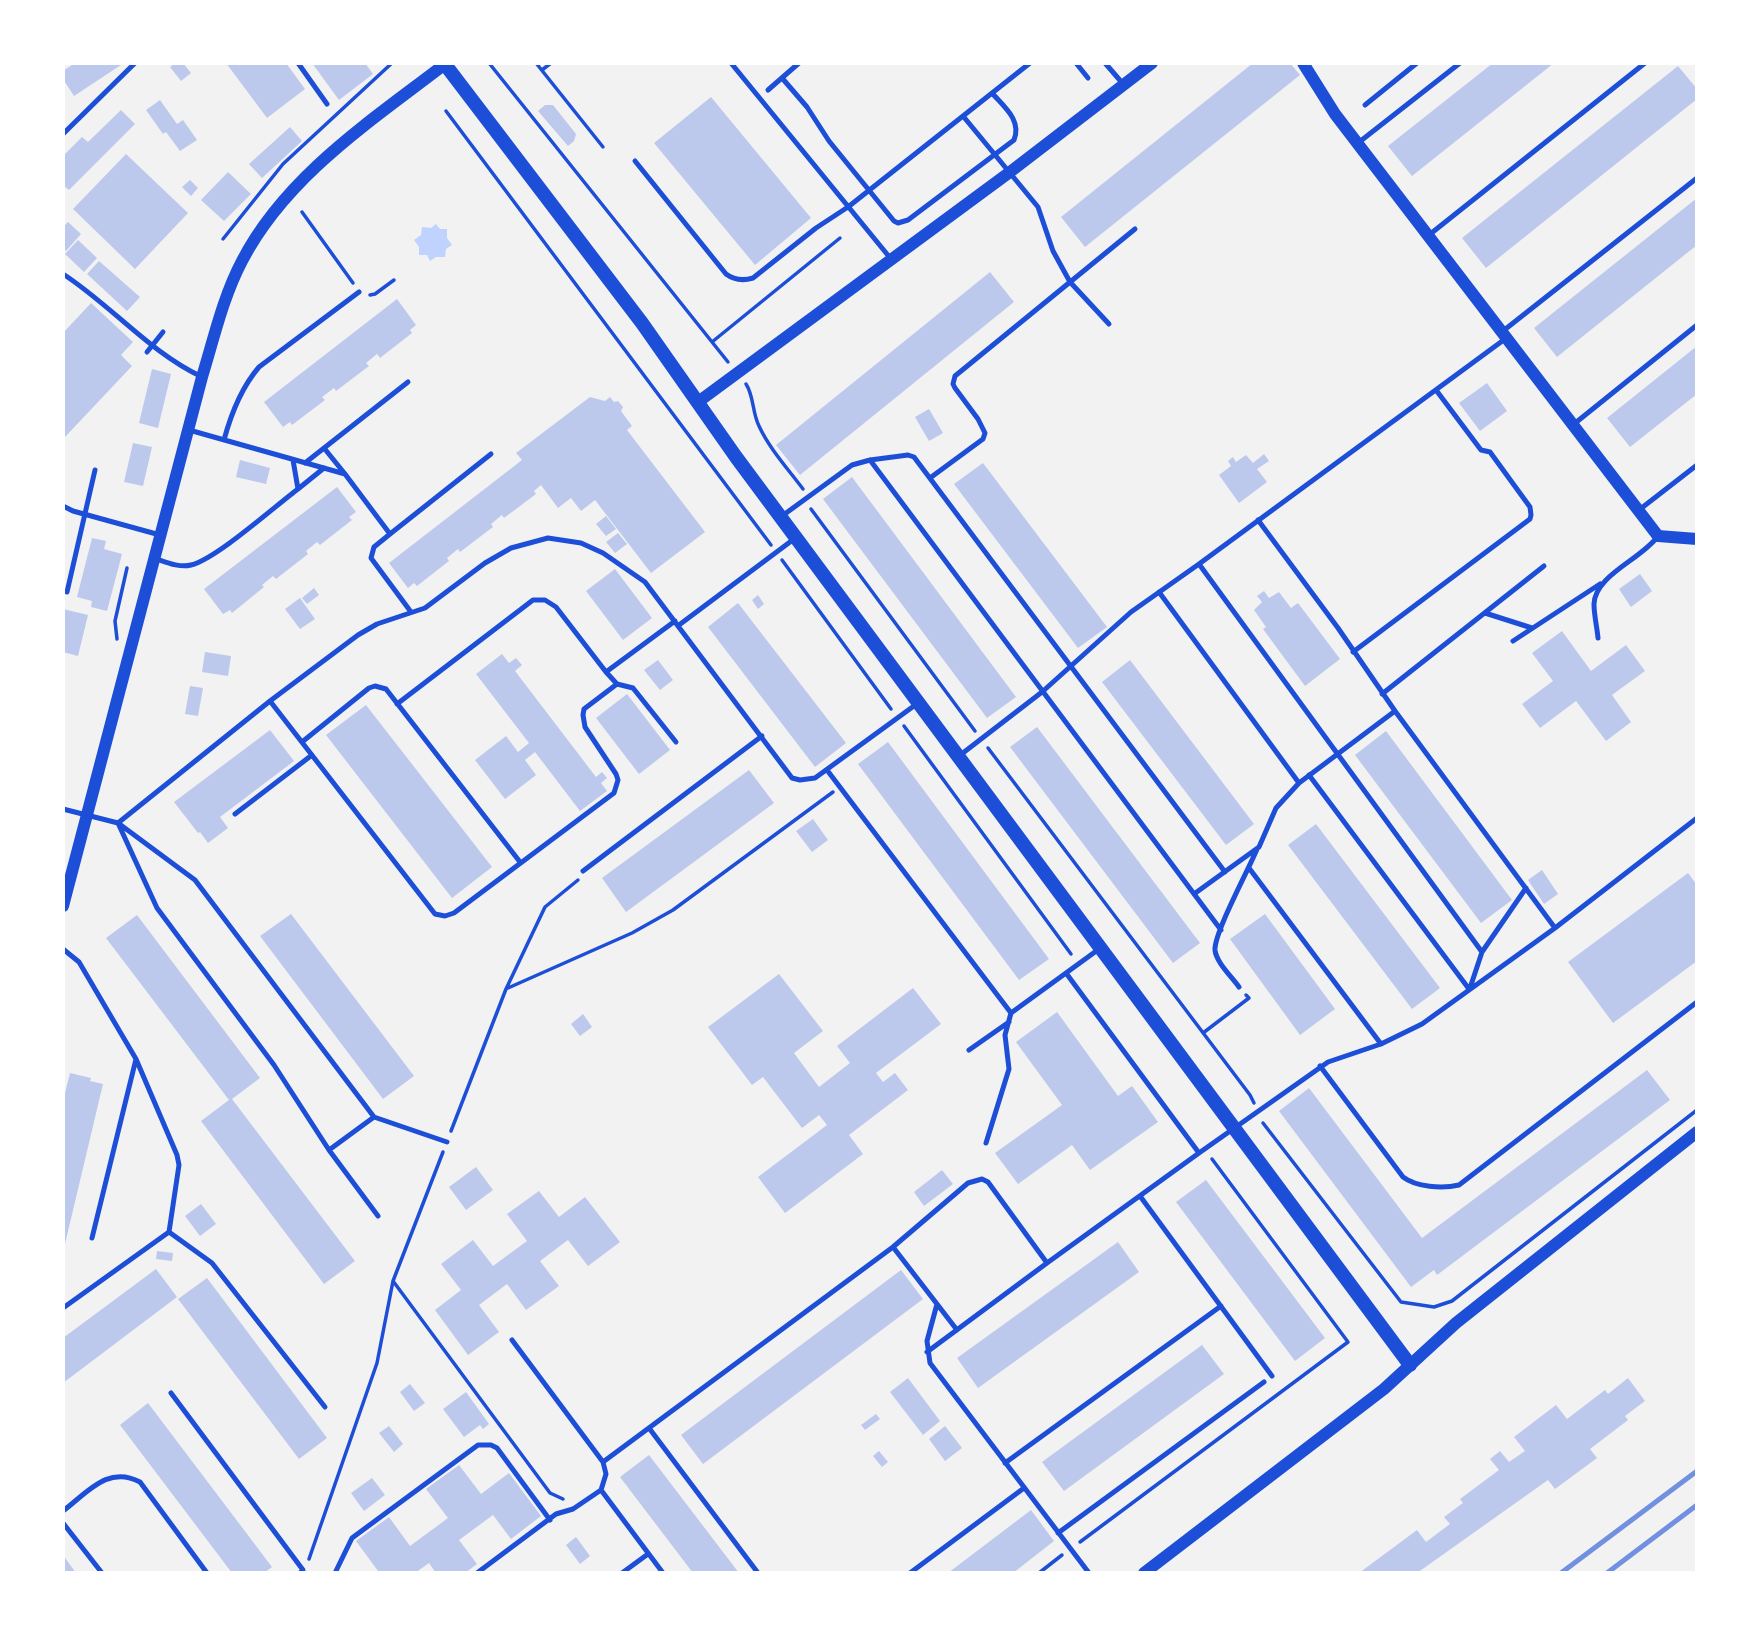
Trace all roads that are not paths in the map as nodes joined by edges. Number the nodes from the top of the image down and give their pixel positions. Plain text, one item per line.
1 (135, 63) edge
2 (298, 63) edge
3 (731, 63) edge
4 (799, 63) edge
5 (1030, 63) edge
6 (1076, 63) edge
7 (1105, 63) edge
8 (1152, 63) edge
9 (1303, 63) edge
10 (1417, 63) edge
11 (1460, 63) edge
12 (1645, 63) edge
13 (444, 64) edge
14 (782, 78) junction
15 (1088, 78) dead end
16 (1124, 85) junction
17 (768, 90) dead end
18 (992, 93) junction
19 (327, 104) dead end
20 (1365, 104) dead end
21 (963, 116) junction
22 (63, 134) edge
23 (1358, 143) junction
24 (993, 154) junction
25 (635, 161) dead end
26 (1010, 172) junction
27 (1697, 178) edge
28 (869, 190) junction
29 (848, 207) junction
30 (1135, 229) dead end
31 (1429, 235) junction
32 (892, 260) junction
33 (63, 274) edge
34 (74, 281) junction
35 (1070, 282) junction
36 (68, 288) dead end
37 (359, 292) road end
38 (1109, 324) dead end
39 (1697, 325) edge
40 (163, 332) dead end
41 (1506, 334) junction
42 (152, 345) junction
43 (147, 352) dead end
44 (202, 377) junction
45 (408, 383) dead end
46 (1436, 390) junction
47 (698, 402) junction
48 (1574, 424) junction
49 (188, 430) junction
50 (224, 440) junction
51 (324, 448) junction
52 (491, 454) dead end
53 (293, 460) junction
54 (870, 460) junction
55 (305, 463) junction
56 (1697, 465) edge
57 (324, 468) junction
58 (95, 471) dead end
59 (345, 474) junction
60 (930, 478) junction
61 (298, 489) junction
62 (63, 506) edge
63 (1639, 510) junction
64 (85, 514) junction
65 (781, 517) junction
66 (1258, 520) junction
67 (390, 534) junction
68 (160, 535) junction
69 (1658, 536) junction
70 (796, 537) junction
71 (1697, 540) edge
72 (154, 558) junction
73 (1199, 564) junction
74 (1544, 566) dead end
75 (1606, 580) junction
76 (67, 592) dead end
77 (1160, 592) junction
78 (411, 612) junction
79 (1485, 613) junction
80 (677, 623) junction
81 (1532, 629) junction
82 (1598, 638) dead end
83 (1513, 641) dead end
84 (1353, 652) junction
85 (1072, 666) junction
86 (606, 671) junction
87 (617, 684) junction
88 (1042, 691) junction
89 (1382, 694) junction
90 (270, 701) junction
91 (919, 702) junction
92 (397, 704) junction
93 (1395, 711) junction
94 (762, 736) junction
95 (676, 741) dead end
96 (302, 742) junction
97 (1337, 754) junction
98 (312, 755) junction
99 (959, 756) junction
100 (827, 770) junction
101 (1309, 775) junction
102 (1299, 783) junction
103 (63, 809) edge
104 (235, 814) dead end
105 (88, 815) junction
106 (1697, 818) edge
107 (118, 823) junction
108 (1259, 847) junction
109 (520, 862) junction
110 (1249, 869) junction
111 (583, 871) road end
112 (1225, 872) junction
113 (67, 878) edge
114 (1526, 888) junction
115 (1194, 894) junction
116 (63, 906) edge
117 (1555, 928) junction
118 (1220, 930) junction
119 (1101, 948) junction
120 (63, 949) edge
121 (1482, 952) junction
122 (1066, 973) junction
123 (1239, 987) road end
124 (1469, 989) junction
125 (1697, 1002) edge
126 (1012, 1013) junction
127 (1009, 1022) junction
128 (1381, 1044) junction
129 (969, 1050) dead end
130 (136, 1059) junction
131 (1320, 1066) junction
132 (374, 1117) junction
133 (1234, 1127) junction
134 (1697, 1132) edge
135 (447, 1142) road end
136 (986, 1143) dead end
137 (329, 1150) junction
138 (1202, 1151) junction
139 (1140, 1196) junction
140 (378, 1216) dead end
141 (169, 1232) junction
142 (92, 1238) dead end
143 (893, 1247) junction
144 (1047, 1263) junction
145 (937, 1304) junction
146 (1221, 1306) junction
147 (63, 1308) edge
148 (957, 1330) junction
149 (512, 1340) dead end
150 (927, 1352) junction
151 (1410, 1365) junction
152 (1272, 1377) dead end
153 (1264, 1382) dead end
154 (171, 1393) dead end
155 (325, 1407) dead end
156 (649, 1428) junction
157 (603, 1462) junction
158 (1005, 1464) junction
159 (1024, 1488) junction
160 (601, 1490) junction
161 (63, 1511) edge
162 (550, 1520) junction
163 (63, 1523) edge
164 (1058, 1533) junction
165 (648, 1554) junction
166 (302, 1572) edge
167 (102, 1573) edge
168 (207, 1573) edge
169 (335, 1573) edge
170 (477, 1573) edge
171 (622, 1573) edge
172 (663, 1573) edge
173 (758, 1573) edge
174 (910, 1573) edge
175 (1089, 1573) edge
176 (1144, 1573) edge

1 - 22 lane
2 - 19 lane
3 - 29 lane
4 - 14 lane
5 - 18 lane
6 - 15 lane
7 - 16 lane
8 - 16 street
9 - 23 street
10 - 20 lane
11 - 23 lane
12 - 31 lane
13 - 44 street
13 - 47 main road
14 - 17 lane
14 - 28 lane
16 - 26 street
18 - 21 lane
18 - 24 lane
21 - 24 lane
21 - 28 lane
23 - 31 street
24 - 26 lane
24 - 28 lane
25 - 29 lane
26 - 32 street
26 - 35 lane
27 - 41 lane
28 - 29 lane
29 - 32 lane
30 - 35 lane
31 - 41 street
32 - 47 street
33 - 34 lane
34 - 36 lane
34 - 42 lane
35 - 38 lane
35 - 60 lane
37 - 50 lane
39 - 48 lane
40 - 42 lane
41 - 46 lane
41 - 48 street
42 - 43 lane
42 - 44 lane
44 - 49 street
45 - 51 lane
46 - 66 lane
46 - 84 lane
47 - 65 main road
48 - 63 street
49 - 50 lane
49 - 68 street
50 - 53 lane
51 - 55 lane
51 - 59 lane
52 - 67 lane
53 - 55 lane
53 - 61 lane
54 - 60 lane
54 - 65 lane
54 - 88 lane
55 - 57 lane
56 - 63 lane
57 - 59 lane
57 - 61 lane
58 - 64 lane
59 - 67 lane
60 - 85 lane
61 - 72 lane
62 - 64 lane
63 - 69 street
64 - 68 lane
64 - 76 lane
65 - 70 main road
66 - 73 lane
66 - 84 lane
67 - 78 lane
68 - 72 street
69 - 71 street
69 - 75 lane
70 - 80 lane
70 - 91 main road
72 - 105 street
73 - 77 lane
73 - 97 lane
74 - 79 lane
75 - 81 lane
75 - 82 lane
77 - 85 lane
77 - 102 lane
78 - 80 lane
78 - 90 lane
79 - 81 lane
79 - 89 lane
80 - 86 lane
80 - 94 lane
81 - 83 lane
84 - 89 lane
85 - 88 lane
85 - 112 lane
86 - 87 lane
86 - 92 lane
87 - 95 lane
87 - 109 lane
88 - 99 lane
88 - 115 lane
89 - 93 lane
90 - 96 lane
90 - 107 lane
91 - 99 main road
91 - 100 lane
92 - 96 lane
92 - 109 lane
93 - 97 lane
93 - 114 lane
94 - 100 lane
94 - 111 lane
96 - 98 lane
97 - 101 lane
97 - 121 lane
98 - 104 lane
98 - 109 lane
99 - 119 main road
100 - 126 lane
101 - 102 lane
101 - 124 lane
102 - 108 lane
103 - 105 lane
105 - 107 lane
105 - 113 street
106 - 117 lane
107 - 132 lane
107 - 137 lane
108 - 110 lane
108 - 112 lane
110 - 118 lane
110 - 128 lane
112 - 115 lane
113 - 116 street
114 - 117 lane
114 - 121 lane
115 - 118 lane
117 - 124 lane
118 - 123 lane
119 - 122 lane
119 - 133 main road
120 - 130 lane
121 - 124 lane
122 - 126 lane
122 - 138 lane
124 - 128 lane
125 - 131 lane
126 - 127 lane
127 - 129 lane
127 - 136 lane
128 - 131 lane
130 - 141 lane
130 - 142 lane
131 - 133 lane
132 - 135 lane
132 - 137 lane
133 - 138 lane
133 - 151 main road
134 - 151 street
137 - 140 lane
138 - 139 lane
139 - 144 lane
139 - 146 lane
141 - 147 lane
141 - 155 lane
143 - 144 lane
143 - 145 lane
143 - 156 lane
144 - 148 lane
145 - 148 lane
145 - 150 lane
146 - 152 lane
146 - 158 lane
148 - 150 lane
149 - 157 lane
150 - 158 lane
151 - 176 street
153 - 164 lane
154 - 166 lane
156 - 157 lane
156 - 173 lane
157 - 160 lane
158 - 159 lane
159 - 164 lane
159 - 174 lane
160 - 162 lane
160 - 165 lane
161 - 168 lane
162 - 169 lane
162 - 170 lane
163 - 167 lane
164 - 175 lane
165 - 171 lane
165 - 172 lane

